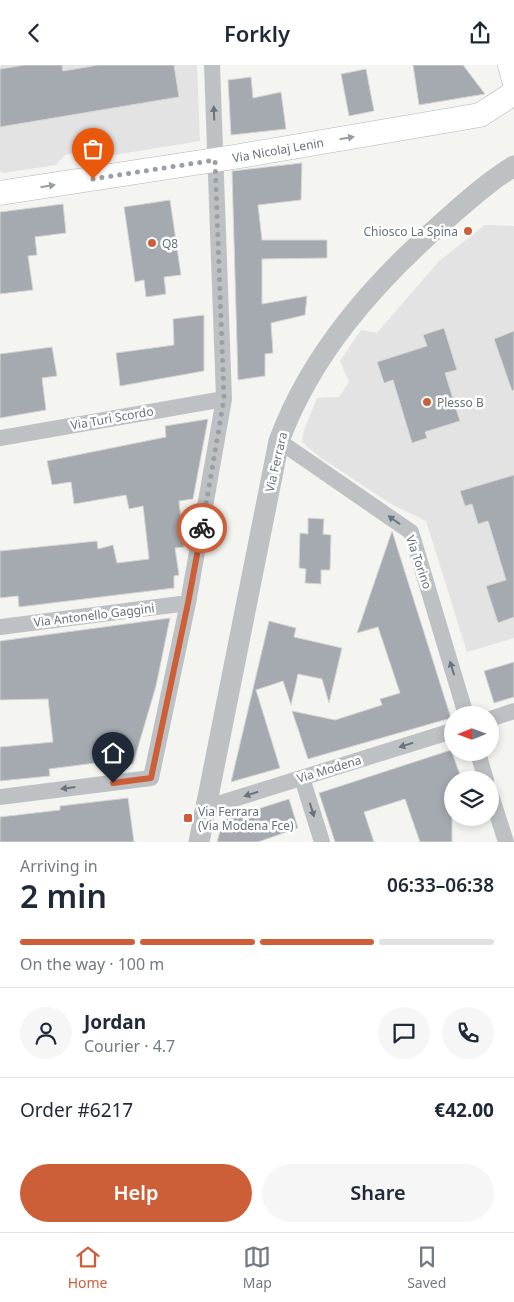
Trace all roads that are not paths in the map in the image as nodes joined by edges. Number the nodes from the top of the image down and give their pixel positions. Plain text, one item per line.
1 (212, 65) edge
2 (510, 65) edge
3 (514, 80) edge
4 (514, 93) edge
5 (215, 160) junction
6 (514, 166) edge
7 (0, 193) edge
8 (224, 399) junction
9 (0, 438) edge
10 (279, 441) junction
11 (188, 603) junction
12 (0, 627) edge
13 (463, 706) edge
14 (514, 711) edge
15 (499, 716) edge
16 (444, 734) edge
17 (302, 778) junction
18 (0, 797) edge
19 (205, 808) junction
20 (499, 820) edge
21 (199, 842) edge
22 (322, 842) edge
23 (506, 842) edge

5 -> 1 street
2 - 3 main road
5 -> 4 main road, Via Nicolaj Lenin
7 -> 5 main road, Via Nicolaj Lenin
5 - 8 street
6 - 10 street, Via Ferrara
8 - 9 street, Via Turi Scordo
8 - 11 street
13 -> 10 street, Via Torino
10 - 19 street, Via Ferrara
11 - 12 street, Via Antonello Gaggini
11 -> 18 street
14 - 15 street
16 -> 17 street, Via Modena
17 -> 19 street, Via Modena
17 -> 22 street
19 - 21 street, Via Ferrara
20 - 23 street

